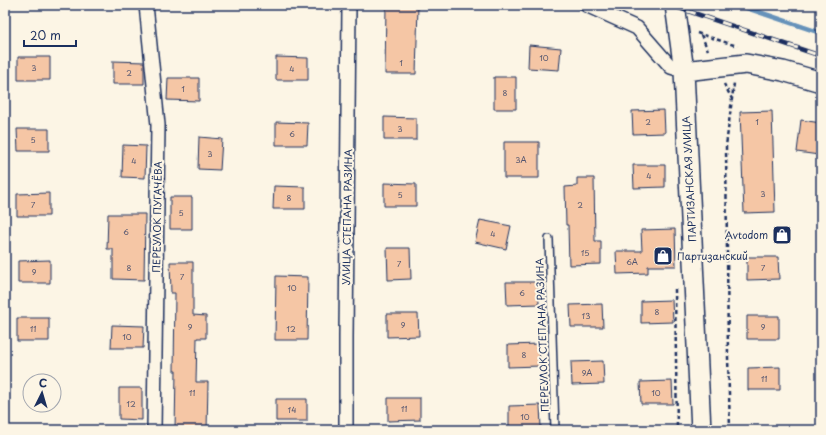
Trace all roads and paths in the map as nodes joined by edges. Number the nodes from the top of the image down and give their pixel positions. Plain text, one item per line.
1 (146, 5) edge
2 (349, 5) edge
3 (586, 5) edge
4 (674, 5) edge
5 (695, 33) dead end
6 (736, 65) junction
7 (684, 71) junction
8 (821, 82) edge
9 (549, 239) dead end
10 (154, 430) edge
11 (346, 430) edge
12 (556, 430) edge
13 (700, 430) edge
14 (730, 430) edge

1 - 10 street, ПЕРЕУЛОК ПУГАЧЁВА
2 - 11 street, УЛИЦА СТЕПАНА РАЗИНА
3 - 7 street
4 - 7 street, ПАРТИЗАНСКАЯ УЛИЦА
5 - 6 path
6 - 7 street
6 - 8 street
6 - 14 path
7 - 13 street, ПАРТИЗАНСКАЯ УЛИЦА
9 - 12 lane, ПЕРЕУЛОК СТЕПАНА РАЗИНА

